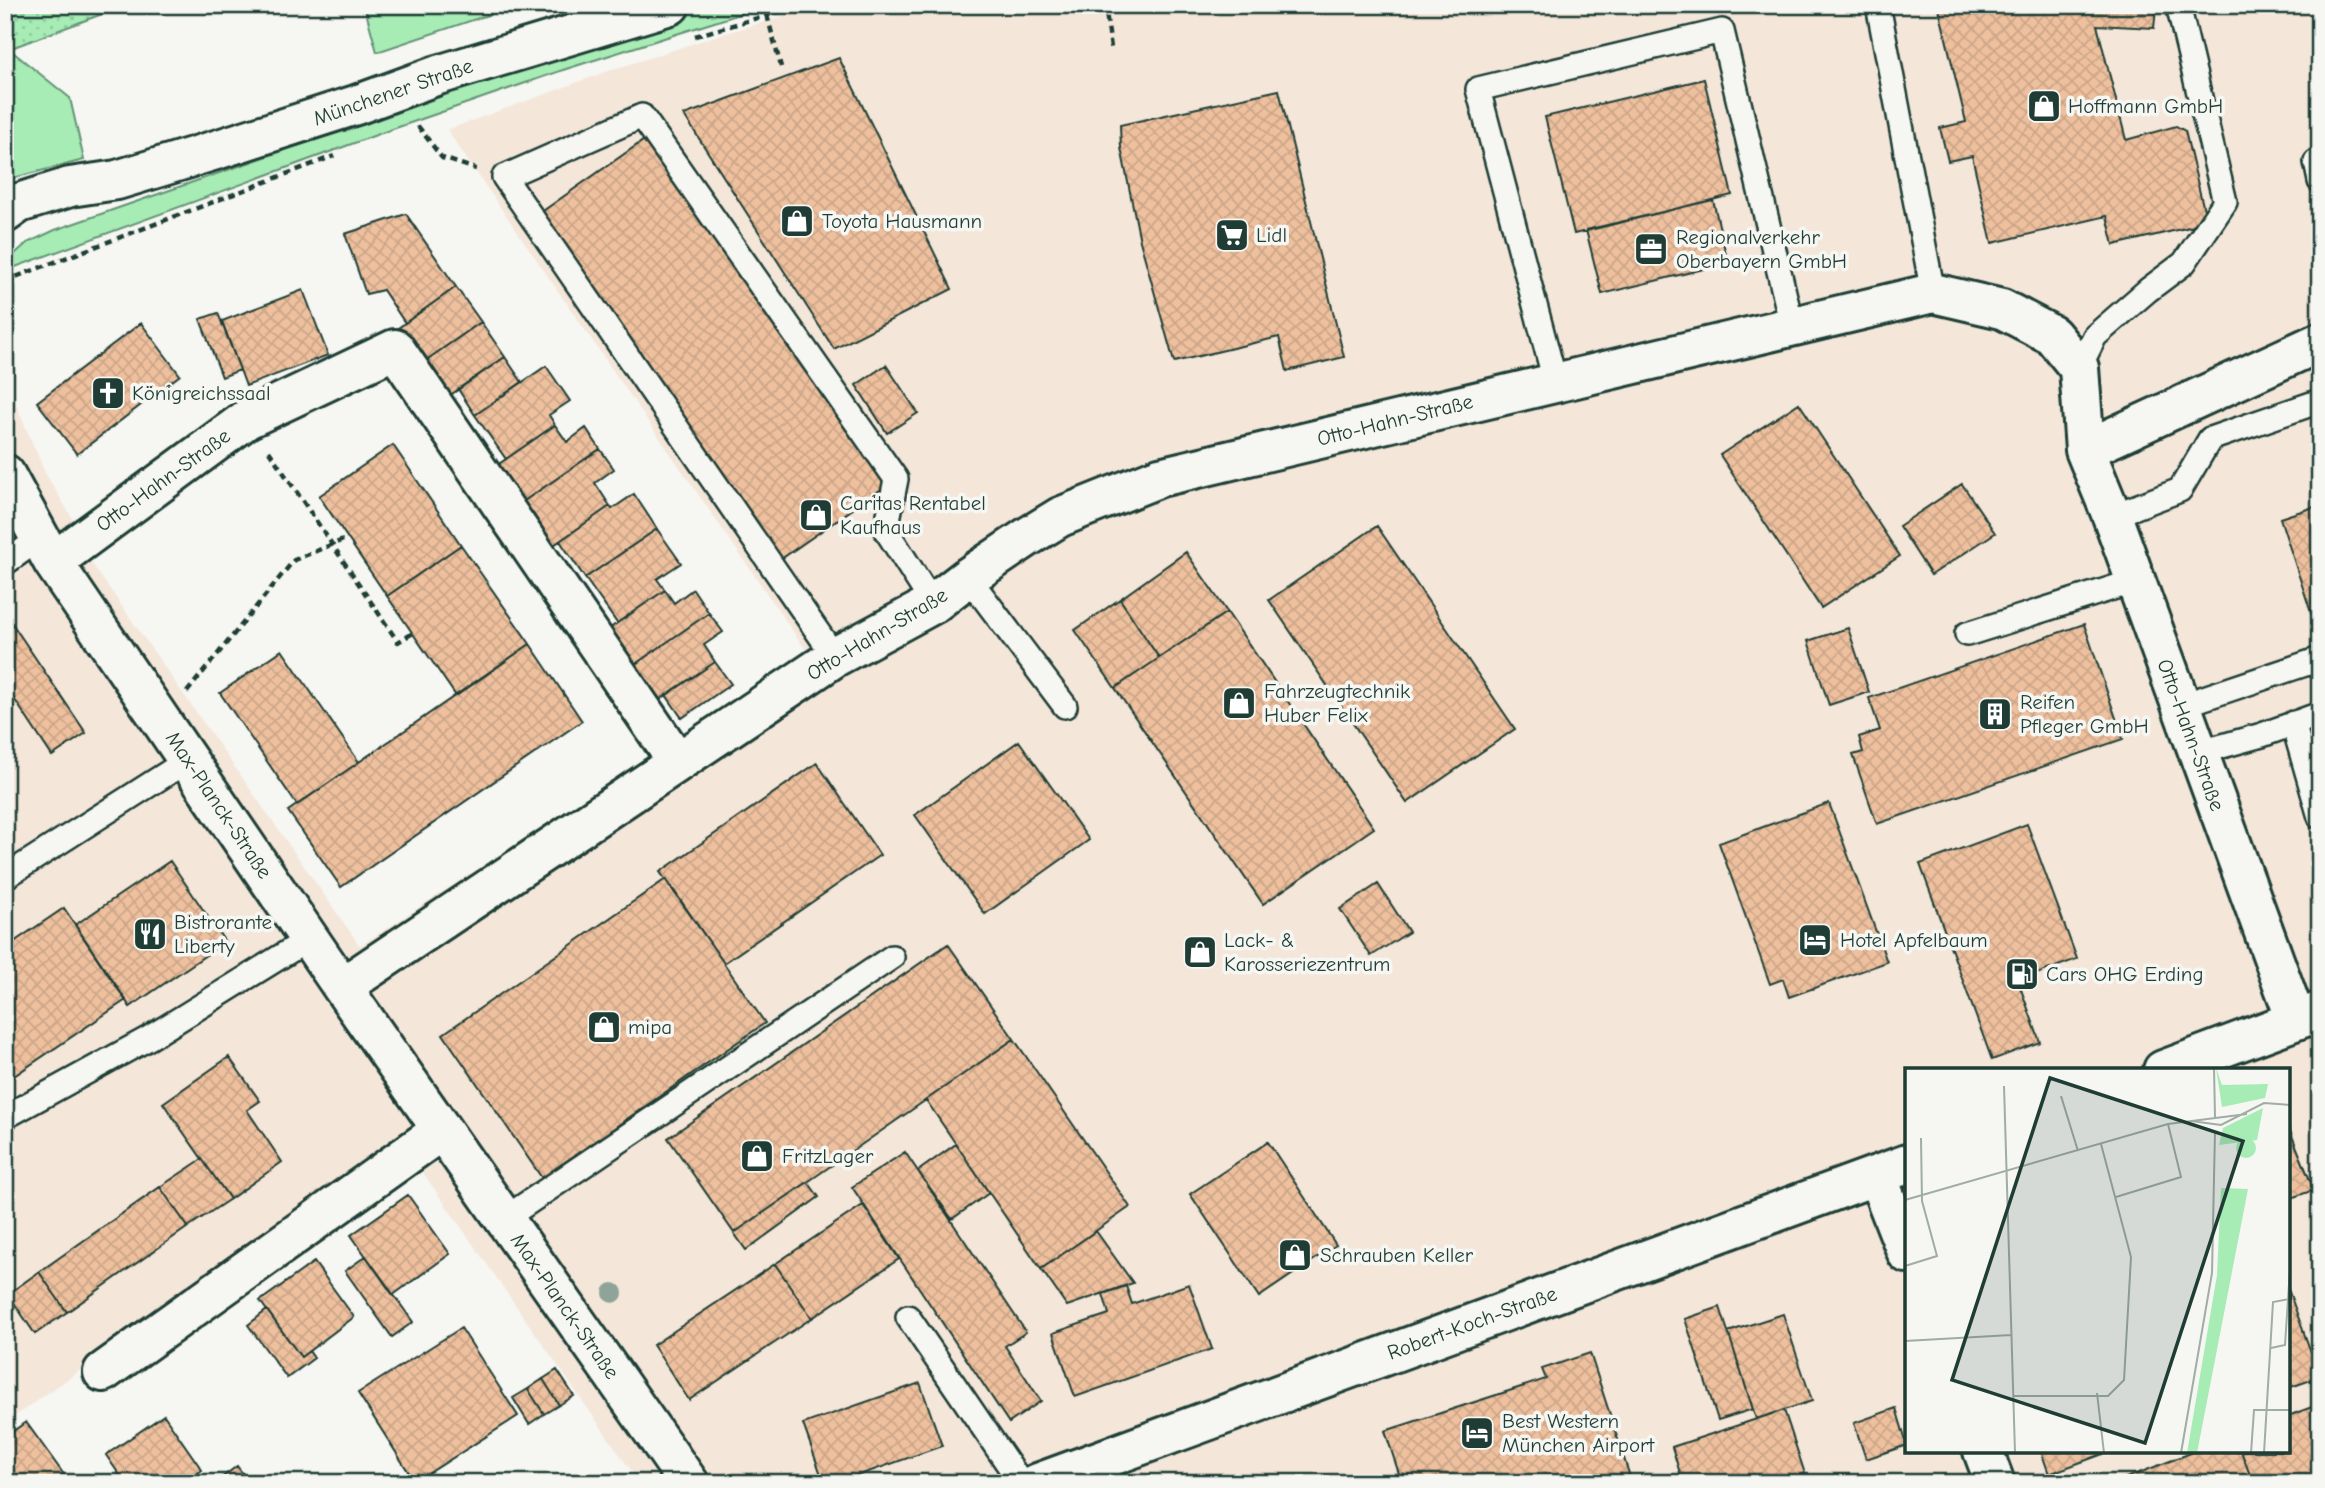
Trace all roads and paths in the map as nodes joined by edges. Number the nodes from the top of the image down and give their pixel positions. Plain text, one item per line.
1 (670, 5) edge
2 (802, 5) edge
3 (1105, 5) edge
4 (1878, 5) edge
5 (2178, 5) edge
6 (766, 15) junction
7 (690, 37) dead end
8 (1111, 48) dead end
9 (781, 67) dead end
10 (430, 121) dead end
11 (339, 154) dead end
12 (2320, 161) edge
13 (504, 177) junction
14 (117, 180) junction
15 (2320, 181) edge
16 (5, 213) edge
17 (5, 220) edge
18 (5, 281) edge
19 (1933, 293) junction
20 (1792, 326) junction
21 (2320, 342) edge
22 (2079, 368) junction
23 (1555, 382) junction
24 (2320, 401) edge
25 (247, 419) junction
26 (2085, 450) junction
27 (7, 481) edge
28 (2112, 516) junction
29 (348, 538) dead end
30 (334, 544) junction
31 (47, 550) junction
32 (5, 563) edge
33 (968, 577) junction
34 (2135, 581) junction
35 (933, 604) junction
36 (413, 633) dead end
37 (1967, 634) dead end
38 (835, 657) junction
39 (2320, 659) edge
40 (1065, 706) dead end
41 (2180, 706) junction
42 (2320, 714) edge
43 (163, 722) junction
44 (2293, 723) junction
45 (2197, 753) junction
46 (188, 760) junction
47 (677, 761) junction
48 (2320, 817) edge
49 (5, 877) edge
50 (309, 939) junction
51 (892, 957) dead end
52 (342, 987) junction
53 (2308, 1016) edge
54 (2168, 1068) edge
55 (5, 1117) edge
56 (442, 1130) junction
57 (1892, 1170) edge
58 (504, 1219) junction
59 (1905, 1243) edge
60 (908, 1317) dead end
61 (103, 1371) dead end
62 (1984, 1453) edge
63 (689, 1483) edge
64 (1021, 1483) edge
65 (1038, 1483) edge
66 (1995, 1483) edge

1 - 14 street, Münchener Straße
2 - 6 path
3 - 8 path
4 - 19 lane
5 - 22 lane
6 - 7 path
6 - 9 path
10 - 13 path
11 - 18 path
12 - 15 lane
13 - 35 lane
13 - 38 lane
14 - 16 street, Münchener Straße
14 - 17 street, Münchener Straße
19 - 20 street, Otto-Hahn-Straße
19 - 22 street, Otto-Hahn-Straße
20 - 23 street, Otto-Hahn-Straße
20 - 23 lane
21 - 26 street
22 - 26 street, Otto-Hahn-Straße
23 - 33 street, Otto-Hahn-Straße
24 - 28 lane
25 - 30 path
25 - 31 street, Otto-Hahn-Straße
25 - 47 street, Otto-Hahn-Straße
26 - 28 street, Otto-Hahn-Straße
27 - 31 street, Max-Planck-Straße
28 - 34 street, Otto-Hahn-Straße
29 - 30 path
30 - 36 path
30 - 43 path
31 - 32 lane
31 - 43 street, Max-Planck-Straße
33 - 35 street, Otto-Hahn-Straße
33 - 40 lane
34 - 37 lane
34 - 41 street, Otto-Hahn-Straße
35 - 38 street, Otto-Hahn-Straße
38 - 47 street, Otto-Hahn-Straße
39 - 41 lane
41 - 45 street, Otto-Hahn-Straße
42 - 44 lane
43 - 46 street, Max-Planck-Straße
44 - 45 lane
44 - 48 lane
45 - 53 street, Otto-Hahn-Straße
46 - 49 lane
46 - 50 street, Max-Planck-Straße
47 - 52 street, Otto-Hahn-Straße
50 - 52 street, Max-Planck-Straße
50 - 55 lane
51 - 58 lane
52 - 56 street, Max-Planck-Straße
53 - 54 street
56 - 58 street, Max-Planck-Straße
56 - 61 street
57 - 59 street
57 - 65 street, Robert-Koch-Straße
58 - 63 street, Max-Planck-Straße
60 - 64 lane
62 - 66 street

